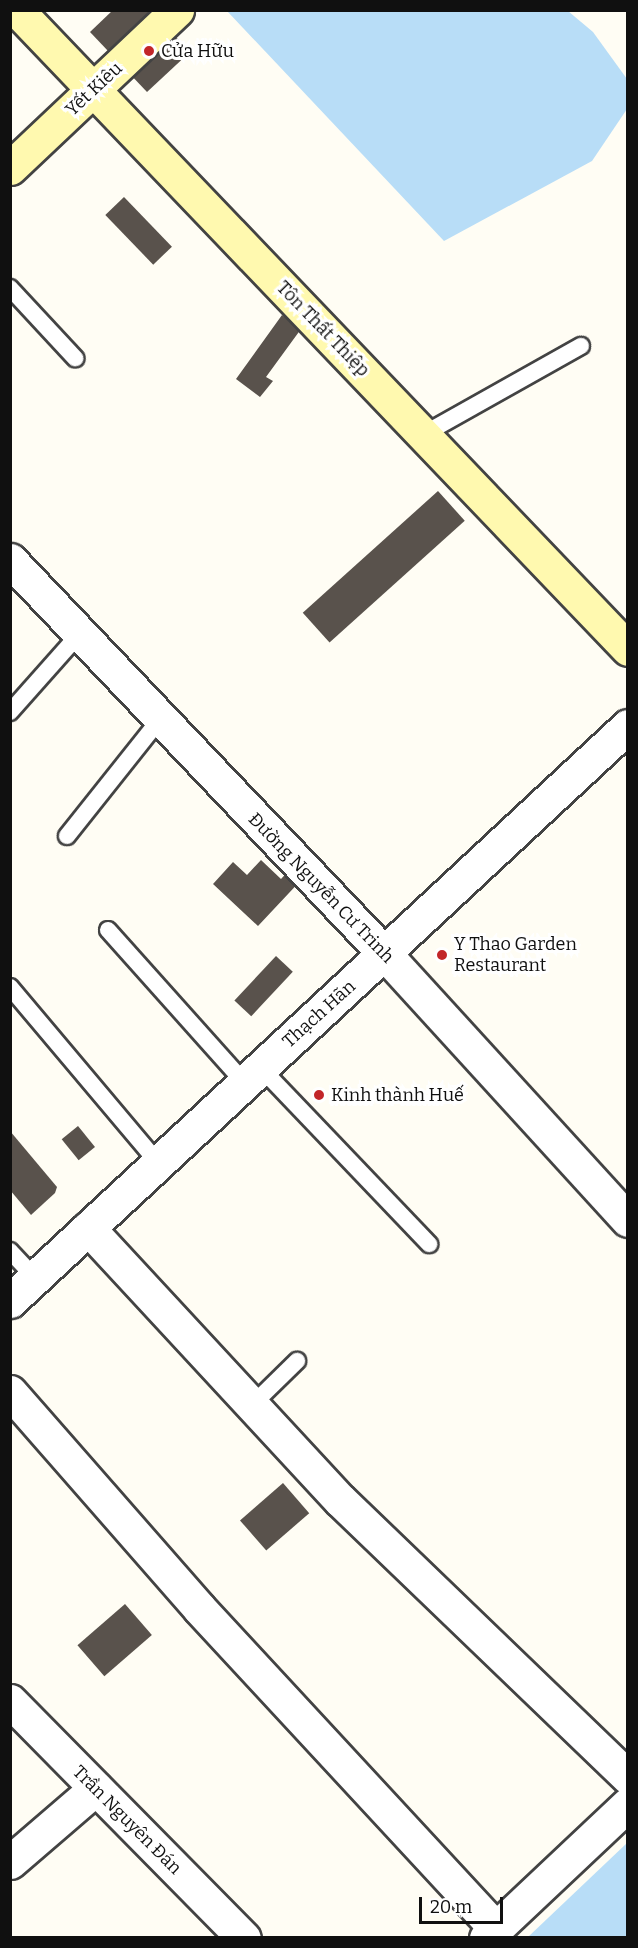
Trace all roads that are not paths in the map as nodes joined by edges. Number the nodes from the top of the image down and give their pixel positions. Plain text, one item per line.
1 (17, 10) edge
2 (177, 10) edge
3 (92, 90) junction
4 (10, 168) edge
5 (10, 288) edge
6 (581, 346) dead end
7 (75, 358) dead end
8 (424, 434) junction
9 (12, 564) edge
10 (81, 632) junction
11 (627, 649) edge
12 (10, 712) edge
13 (160, 719) junction
14 (627, 726) edge
15 (67, 836) dead end
16 (108, 930) dead end
17 (385, 954) junction
18 (10, 987) edge
19 (252, 1075) junction
20 (158, 1163) junction
21 (627, 1220) edge
22 (88, 1228) junction
23 (429, 1244) dead end
24 (10, 1251) edge
25 (35, 1278) junction
26 (10, 1301) edge
27 (297, 1361) dead end
28 (10, 1392) edge
29 (250, 1407) junction
30 (10, 1701) edge
31 (627, 1777) edge
32 (96, 1788) junction
33 (627, 1804) edge
34 (10, 1862) edge
35 (491, 1933) edge
36 (244, 1938) edge

1 - 3 street, Tôn Thất Thiệp
2 - 3 street, Yết Kiêu
3 - 4 street, Yết Kiêu
3 - 8 street, Tôn Thất Thiệp
5 - 7 lane
6 - 8 lane
8 - 11 street, Tôn Thất Thiệp
9 - 10 street, Đường Nguyễn Cư Trinh
10 - 12 lane
10 - 13 street, Đường Nguyễn Cư Trinh
13 - 15 lane
13 - 17 street, Đường Nguyễn Cư Trinh
14 - 17 street, Thạch Hãn
16 - 19 lane
17 - 19 street, Thạch Hãn
17 - 21 street, Đường Nguyễn Cư Trinh
18 - 20 lane
19 - 20 street, Thạch Hãn
19 - 23 lane
20 - 22 street, Thạch Hãn
22 - 25 street, Thạch Hãn
22 - 29 street
24 - 25 lane
25 - 26 street, Thạch Hãn
27 - 29 lane
28 - 35 street
29 - 31 street
30 - 32 street, Trần Nguyên Đán
32 - 34 street
32 - 36 street, Trần Nguyên Đán
33 - 35 street

